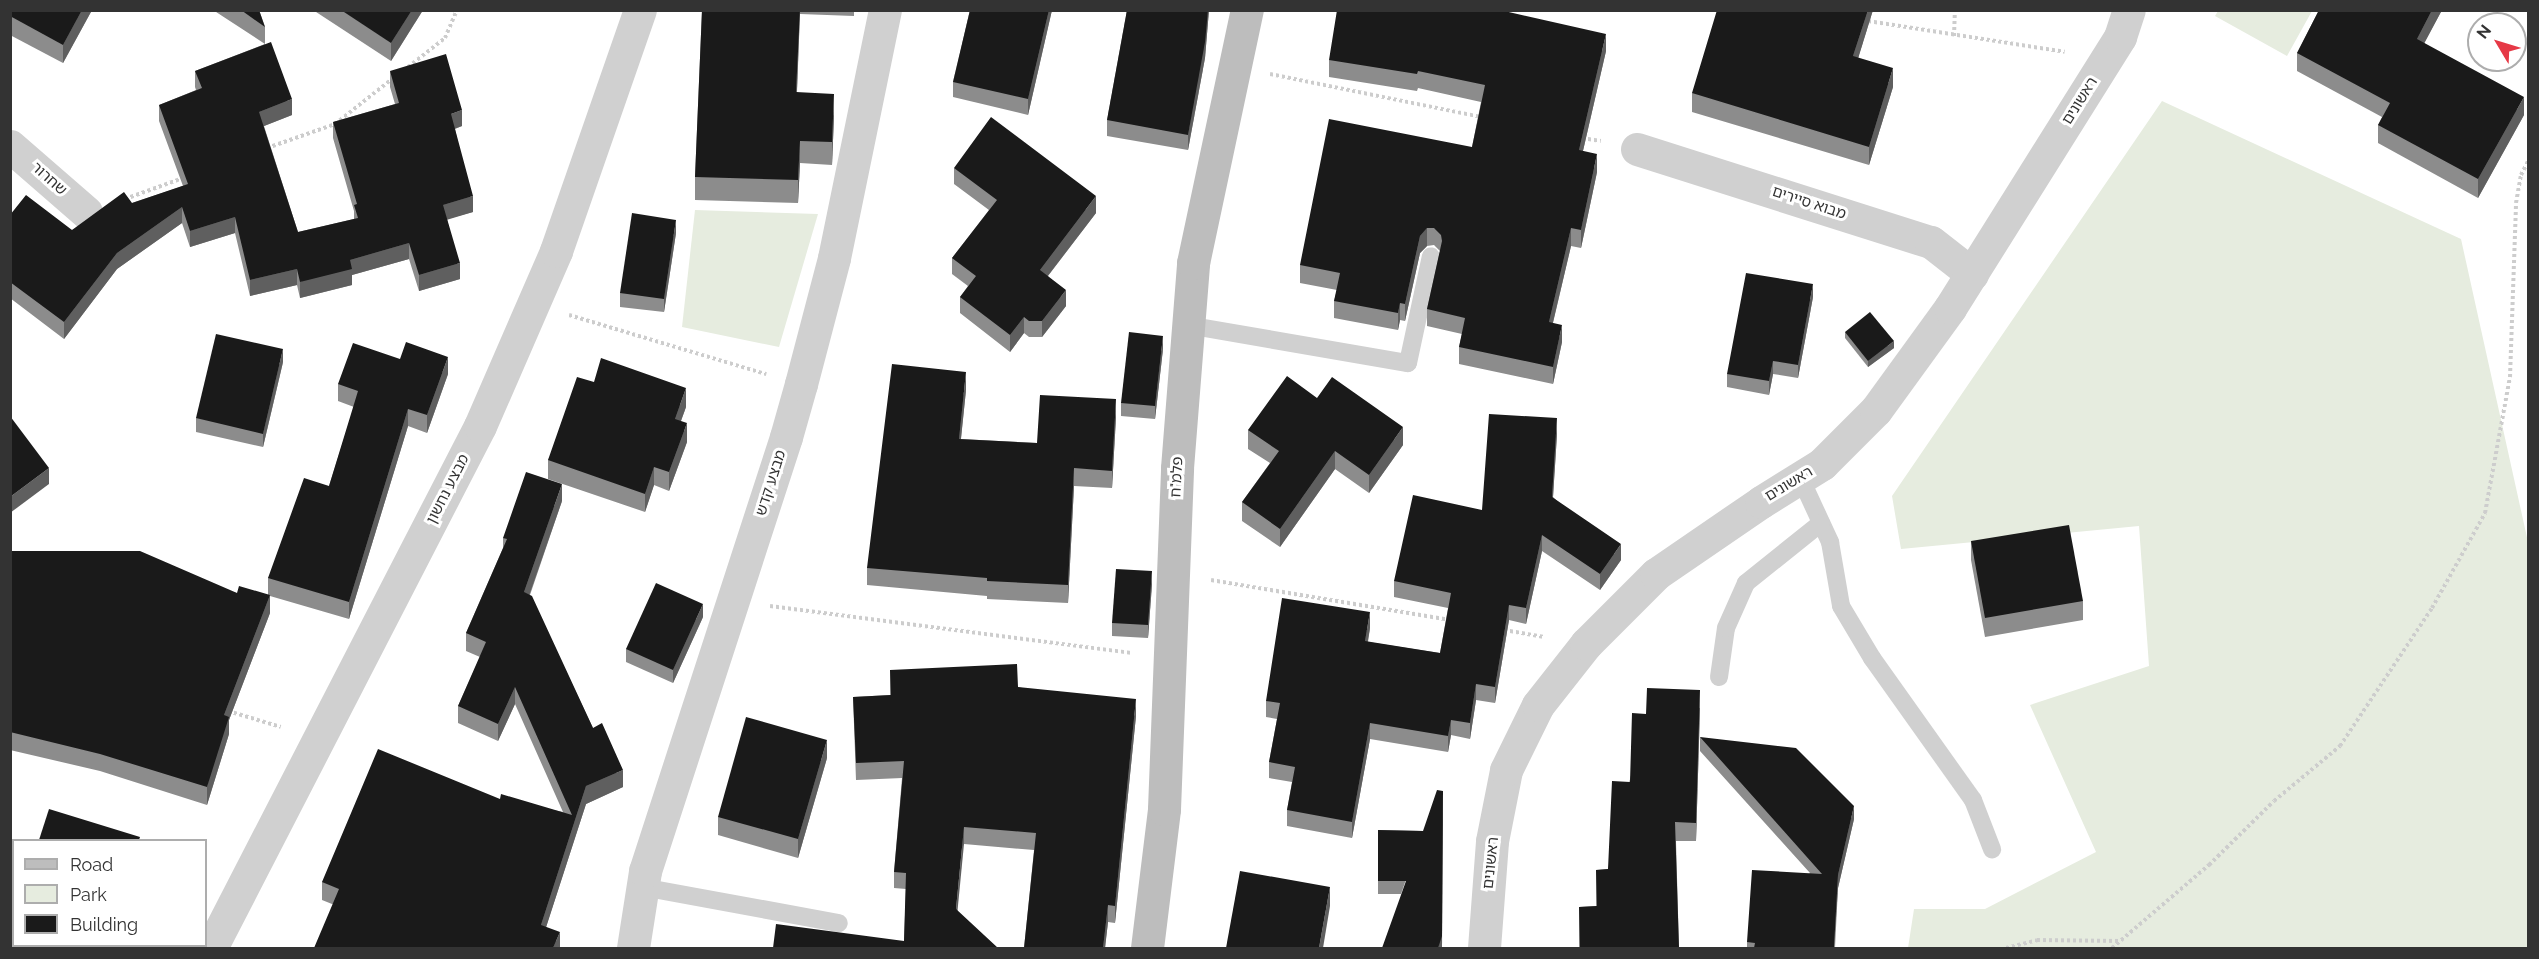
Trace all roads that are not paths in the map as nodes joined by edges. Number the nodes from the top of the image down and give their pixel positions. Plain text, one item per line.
1 (640, 10) edge
2 (885, 10) edge
3 (1247, 10) edge
4 (2129, 10) edge
5 (10, 146) edge
6 (1637, 149) road end
7 (86, 213) road end
8 (1431, 256) dead end
9 (1972, 274) junction
10 (1187, 325) junction
11 (1800, 477) junction
12 (1821, 523) junction
13 (1719, 677) dead end
14 (1992, 849) dead end
15 (642, 887) junction
16 (839, 923) dead end
17 (211, 948) edge
18 (633, 948) edge
19 (1147, 948) edge
20 (1484, 948) edge

1 - 17 street, מבצע נחשון
2 - 15 street, מבצע קדש
3 - 10 street, פלמ"ח
4 - 9 street, ראשונים
5 - 7 street, שחרור
6 - 9 street, מבוא סיירים
8 - 10 lane
9 - 11 street, ראשונים
10 - 19 street, פלמ"ח
11 - 12 lane
11 - 20 street, ראשונים
12 - 13 lane
12 - 14 lane
15 - 16 lane
15 - 18 street, מבצע קדש

